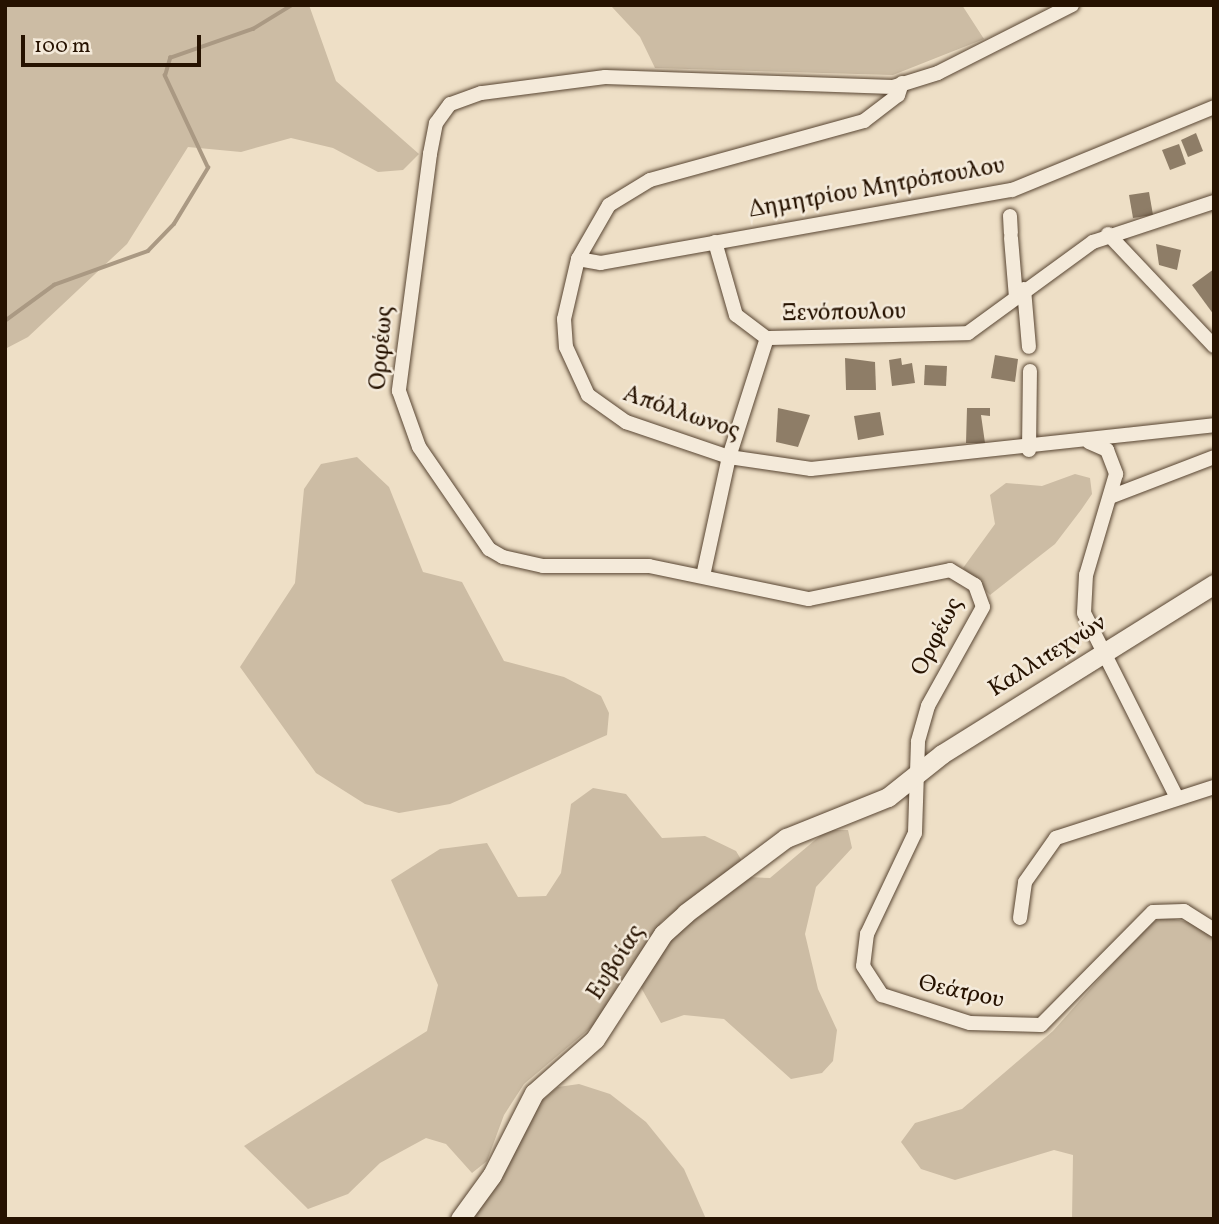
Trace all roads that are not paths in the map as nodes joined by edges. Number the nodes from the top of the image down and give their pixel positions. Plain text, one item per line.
1 (1072, 5) edge
2 (902, 83) junction
3 (1214, 107) edge
4 (1214, 202) edge
5 (1010, 216) dead end
6 (1108, 234) junction
7 (715, 242) junction
8 (578, 260) junction
9 (1020, 293) junction
10 (767, 338) junction
11 (1214, 346) edge
12 (1029, 347) dead end
13 (1030, 371) dead end
14 (1214, 425) edge
15 (1084, 441) junction
16 (1029, 450) junction
17 (729, 457) junction
18 (1214, 457) edge
19 (1110, 497) junction
20 (704, 576) junction
21 (1214, 584) edge
22 (1104, 651) junction
23 (914, 779) junction
24 (1214, 787) edge
25 (1177, 798) junction
26 (1020, 918) dead end
27 (1214, 930) edge
28 (460, 1219) edge

1 - 2 street, Ορφέως
2 - 8 street, Απόλλωνος
2 - 20 street, Ορφέως
3 - 7 street, Δημητρίου Μητρόπουλου
4 - 6 street, Ξενόπουλου
5 - 9 street
6 - 9 street, Ξενόπουλου
6 - 11 street
7 - 8 street, Δημητρίου Μητρόπουλου
7 - 10 street, Ξενόπουλου
8 - 17 street, Απόλλωνος
9 - 10 street, Ξενόπουλου
9 - 12 street
10 - 17 street
13 - 16 street
14 - 15 street, Απόλλωνος
15 - 16 street, Απόλλωνος
15 - 19 street
16 - 17 street, Απόλλωνος
17 - 20 street
18 - 19 street
19 - 22 street
20 - 23 street, Ορφέως
21 - 22 street, Καλλιτεχνών
22 - 23 street, Καλλιτεχνών
22 - 25 street
23 - 27 street, Θεάτρου
23 - 28 street, Ευβοίας
24 - 25 street
25 - 26 street

